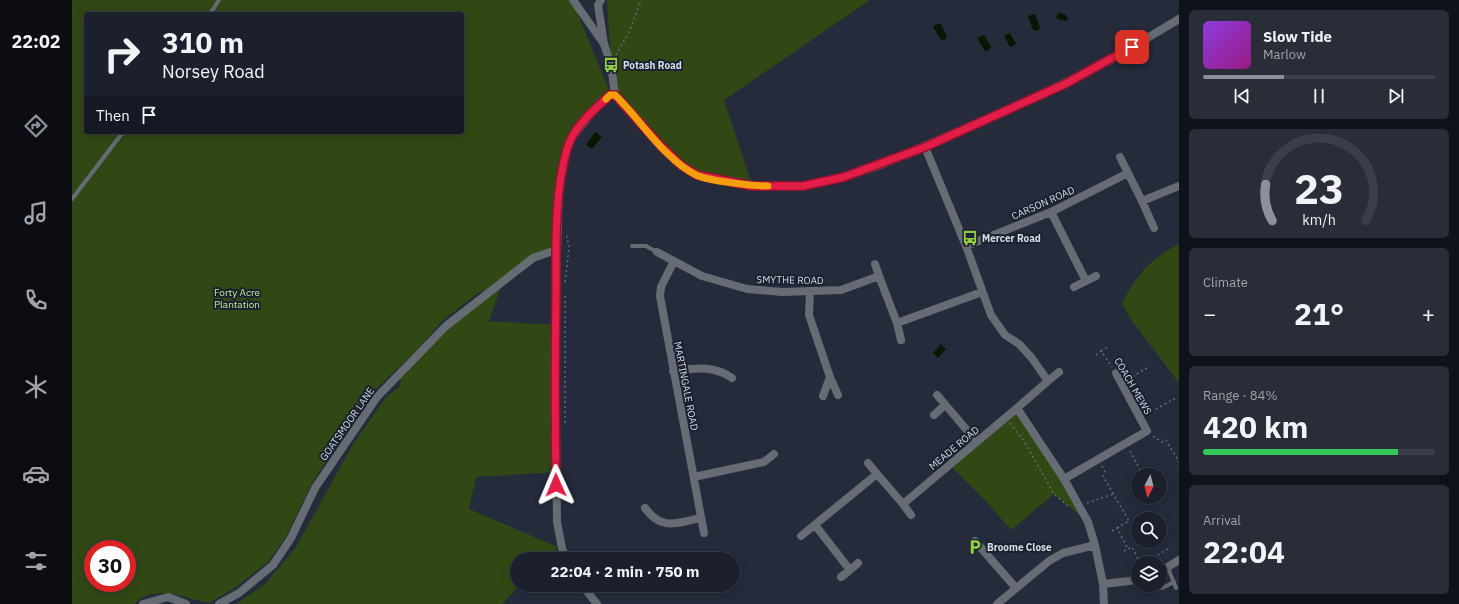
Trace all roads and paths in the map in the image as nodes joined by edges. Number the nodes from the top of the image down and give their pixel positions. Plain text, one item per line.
1 (219, 0) edge
2 (573, 0) edge
3 (601, 0) edge
4 (641, 0) edge
5 (211, 12) edge
6 (1179, 19) edge
7 (604, 44) junction
8 (611, 65) junction
9 (613, 95) junction
10 (121, 134) edge
11 (925, 147) junction
12 (1120, 157) dead end
13 (1128, 173) junction
14 (1179, 186) edge
15 (72, 199) edge
16 (1142, 201) junction
17 (1051, 212) junction
18 (1154, 228) dead end
19 (566, 234) dead end
20 (632, 246) dead end
21 (966, 246) junction
22 (556, 250) junction
23 (657, 252) joint
24 (674, 261) junction
25 (875, 264) dead end
26 (879, 276) junction
27 (1096, 276) dead end
28 (1086, 281) junction
29 (565, 285) dead end
30 (1074, 287) dead end
31 (810, 292) junction
32 (982, 292) junction
33 (564, 293) dead end
34 (897, 323) junction
35 (901, 340) dead end
36 (1109, 347) dead end
37 (1101, 351) junction
38 (1096, 355) dead end
39 (1147, 368) dead end
40 (673, 371) junction
41 (1059, 372) dead end
42 (1116, 373) joint
43 (830, 377) junction
44 (732, 378) dead end
45 (1048, 381) junction
46 (1121, 383) junction
47 (838, 395) dead end
48 (936, 395) dead end
49 (823, 396) dead end
50 (1176, 398) dead end
51 (945, 405) junction
52 (1017, 408) junction
53 (934, 415) dead end
54 (1006, 418) junction
55 (1140, 418) junction
56 (564, 428) dead end
57 (1147, 431) junction
58 (977, 442) junction
59 (1126, 444) junction
60 (774, 454) dead end
61 (1098, 460) junction
62 (1179, 462) edge
63 (868, 463) dead end
64 (1139, 468) edge
65 (877, 474) junction
66 (694, 477) junction
67 (1064, 479) junction
68 (1113, 494) junction
69 (903, 504) junction
70 (645, 508) dead end
71 (1077, 509) junction
72 (911, 515) dead end
73 (700, 518) junction
74 (815, 525) junction
75 (1117, 528) junction
76 (1112, 531) dead end
77 (704, 533) dead end
78 (801, 536) dead end
79 (975, 541) dead end
80 (1096, 545) junction
81 (1171, 547) dead end
82 (1128, 549) junction
83 (1124, 551) dead end
84 (563, 552) edge
85 (1136, 556) edge
86 (1156, 556) edge
87 (1179, 560) edge
88 (858, 563) dead end
89 (1168, 568) joint
90 (850, 570) junction
91 (842, 577) dead end
92 (1131, 581) edge
93 (1174, 582) junction
94 (1103, 584) junction
95 (1167, 586) edge
96 (1016, 588) junction
97 (1176, 588) dead end
98 (588, 592) edge
99 (143, 604) edge
100 (186, 604) edge
101 (219, 604) edge
102 (597, 604) edge
103 (997, 604) edge
104 (1104, 604) edge

1 - 5 lane
2 - 7 street
3 - 7 street
4 - 8 path
6 - 11 street
7 - 8 street
8 - 9 street
9 - 11 street
9 - 22 street
10 - 15 lane
11 - 21 street
12 - 13 street
13 - 16 street
13 - 17 street, CARSON ROAD
14 - 16 street
16 - 18 street
17 - 21 street, CARSON ROAD
17 - 28 street
19 - 29 path
20 - 23 lane
21 - 32 street
22 - 84 street
22 - 101 street, GOATSMOOR LANE
23 - 24 street, SMYTHE ROAD
24 - 31 street, SMYTHE ROAD
24 - 40 street, MARTINGALE ROAD
25 - 26 street
26 - 31 street, SMYTHE ROAD
26 - 34 street
27 - 28 street
28 - 30 street
31 - 43 street
32 - 34 street
32 - 45 street
33 - 56 path
34 - 35 street
36 - 37 path, COACH MEWS
37 - 38 path, COACH MEWS
37 - 42 path, COACH MEWS
39 - 46 path
40 - 44 street
40 - 66 street, MARTINGALE ROAD
41 - 45 street
42 - 46 street, COACH MEWS
43 - 47 street
43 - 49 street
45 - 52 street
46 - 55 street, COACH MEWS
48 - 51 street
50 - 55 path
51 - 53 street
51 - 58 street
52 - 54 street, MEADE ROAD
52 - 67 street
54 - 58 street, MEADE ROAD
54 - 71 path
55 - 57 street, COACH MEWS
57 - 59 street, COACH MEWS
57 - 62 path, COACH MEWS
58 - 69 street, MEADE ROAD
59 - 61 street, COACH MEWS
59 - 64 path
60 - 66 street
61 - 67 street, COACH MEWS
61 - 68 path
63 - 65 street
65 - 69 street
65 - 74 street
66 - 73 street, MARTINGALE ROAD
67 - 71 street
68 - 71 path
68 - 75 path
69 - 72 street
70 - 73 street
71 - 80 street
73 - 77 street, MARTINGALE ROAD
74 - 78 street
74 - 90 street
75 - 76 path
75 - 82 path
79 - 96 street
80 - 94 street
80 - 96 street
81 - 86 path
82 - 83 path
82 - 85 path
87 - 89 street
88 - 90 street
89 - 93 lane
90 - 91 street
92 - 94 street
93 - 95 lane
93 - 97 lane
94 - 104 street
96 - 103 street
98 - 102 street
99 - 100 street

